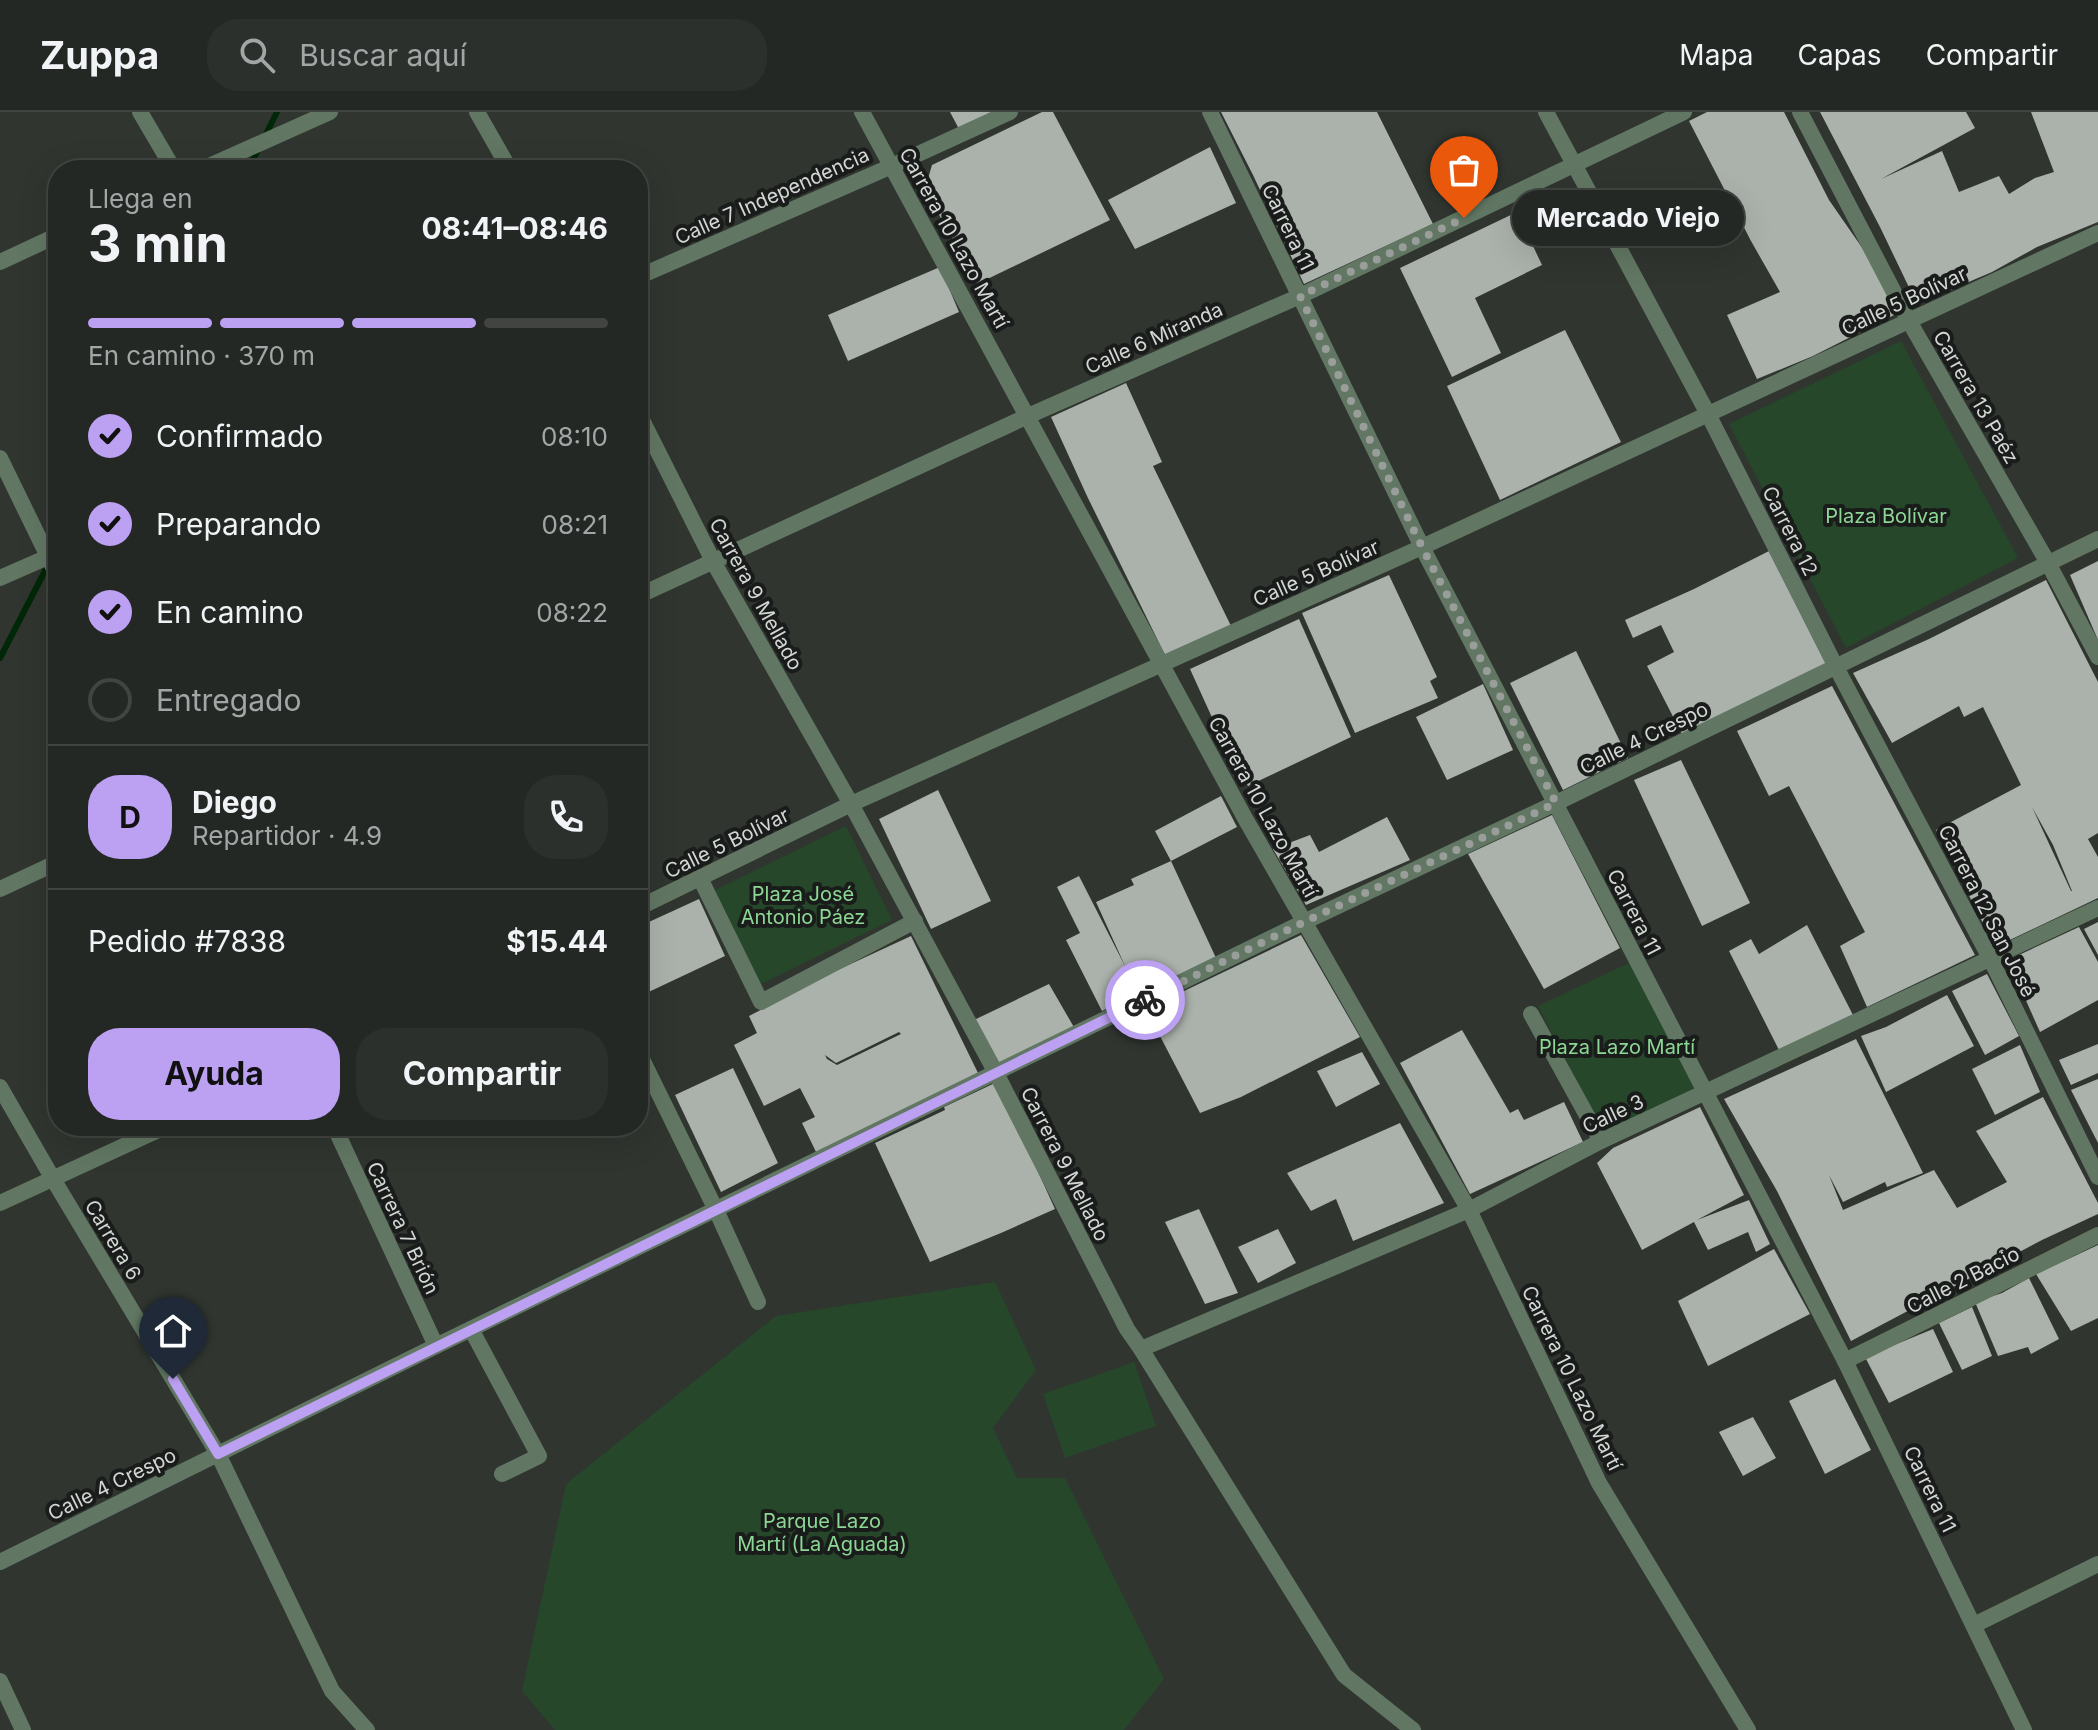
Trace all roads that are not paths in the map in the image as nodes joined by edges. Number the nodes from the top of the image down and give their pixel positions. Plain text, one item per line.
1 (140, 112) edge
2 (330, 112) edge
3 (477, 112) edge
4 (862, 112) edge
5 (1010, 112) edge
6 (1210, 112) edge
7 (1546, 112) edge
8 (1684, 112) edge
9 (1800, 112) edge
10 (168, 160) edge
11 (222, 160) edge
12 (504, 160) edge
13 (892, 166) junction
14 (1574, 166) junction
15 (2098, 233) edge
16 (48, 240) edge
17 (0, 262) edge
18 (648, 273) edge
19 (1300, 296) junction
20 (1909, 321) junction
21 (1708, 414) junction
22 (1028, 416) junction
23 (648, 432) edge
24 (0, 458) edge
25 (2098, 539) edge
26 (48, 547) edge
27 (1422, 547) junction
28 (48, 558) edge
29 (714, 563) junction
30 (2048, 563) junction
31 (0, 578) edge
32 (648, 592) edge
33 (2098, 657) edge
34 (1161, 663) junction
35 (1836, 667) junction
36 (1556, 803) junction
37 (851, 804) junction
38 (48, 867) edge
39 (700, 878) junction
40 (0, 889) edge
41 (648, 903) edge
42 (2098, 908) edge
43 (915, 921) junction
44 (1304, 922) junction
45 (1990, 958) junction
46 (1531, 1014) dead end
47 (648, 1071) edge
48 (996, 1073) junction
49 (0, 1087) edge
50 (1706, 1093) junction
51 (145, 1136) edge
52 (339, 1136) edge
53 (1601, 1141) junction
54 (2098, 1177) edge
55 (53, 1179) junction
56 (0, 1203) edge
57 (716, 1210) junction
58 (1469, 1210) junction
59 (2098, 1235) edge
60 (758, 1302) dead end
61 (471, 1329) junction
62 (436, 1346) junction
63 (1141, 1349) junction
64 (1845, 1361) junction
65 (218, 1454) junction
66 (502, 1474) dead end
67 (0, 1562) edge
68 (2098, 1564) edge
69 (1974, 1625) junction
70 (0, 1681) edge
71 (23, 1730) edge
72 (367, 1730) edge
73 (1413, 1730) edge
74 (1748, 1730) edge
75 (2024, 1730) edge

1 - 10 street
2 - 11 street
3 - 12 street
4 - 13 street, Carrera 10 Lazo Martí
5 - 13 street, Calle 7 Independencia
6 - 19 street, Carrera 11
7 - 14 street
8 - 14 street, Calle 6 Miranda
9 - 20 street, Carrera 13 Paéz
13 - 18 street, Calle 7 Independencia
13 - 22 street, Carrera 10 Lazo Martí
14 - 19 street, Calle 6 Miranda
14 - 21 street
15 - 20 street, Calle 5 Bolívar
16 - 17 street
19 - 22 street, Calle 6 Miranda
19 - 27 street, Carrera 11
20 - 21 street, Calle 5 Bolívar
20 - 30 street, Carrera 13 Paéz
21 - 27 street, Calle 5 Bolívar
21 - 35 street, Carrera 12
22 - 29 street, Calle 6 Miranda
22 - 34 street, Carrera 10 Lazo Martí
23 - 29 street, Carrera 9 Mellado
24 - 26 street
25 - 30 street, Calle 4 Crespo
27 - 34 street, Calle 5 Bolívar
27 - 36 street, Carrera 11
28 - 31 street
29 - 32 street, Calle 6 Miranda
29 - 37 street, Carrera 9 Mellado
30 - 33 street, Carrera 13 Paéz
30 - 35 street, Calle 4 Crespo
34 - 37 street, Calle 5 Bolívar
34 - 44 street, Carrera 10 Lazo Martí
35 - 36 street, Calle 4 Crespo
35 - 45 street, Carrera 12 San José
36 - 44 street, Calle 4 Crespo
36 - 50 street, Carrera 11
37 - 39 street, Calle 5 Bolívar
37 - 43 street, Carrera 9 Mellado
38 - 40 street
39 - 41 street, Calle 5 Bolívar
39 - 43 street
42 - 45 street, Calle 3
43 - 48 street, Carrera 9 Mellado
44 - 48 street, Calle 4 Crespo
44 - 58 street, Carrera 10 Lazo Martí
45 - 50 street, Calle 3
45 - 54 street, Carrera 12 San José
46 - 53 street
47 - 57 street
48 - 57 street, Calle 4 Crespo
48 - 63 street, Carrera 9 Mellado
49 - 55 street, Carrera 6
50 - 53 street, Calle 3
50 - 64 street, Carrera 11
51 - 55 street
52 - 62 street, Carrera 7 Brión
53 - 58 street, Calle 3
55 - 56 street
55 - 65 street, Carrera 6
57 - 60 street
57 - 61 street, Calle 4 Crespo
58 - 63 street, Calle 3
58 - 74 street, Carrera 10 Lazo Martí
59 - 64 street, Calle 2 Bacio
61 - 62 street, Calle 4 Crespo
61 - 66 street
62 - 65 street, Calle 4 Crespo
63 - 73 street, Carrera 9 Mellado
64 - 69 street, Carrera 11
65 - 67 street, Calle 4 Crespo
65 - 72 street, Carrera 6
68 - 69 street
69 - 75 street, Carrera 11
70 - 71 street

